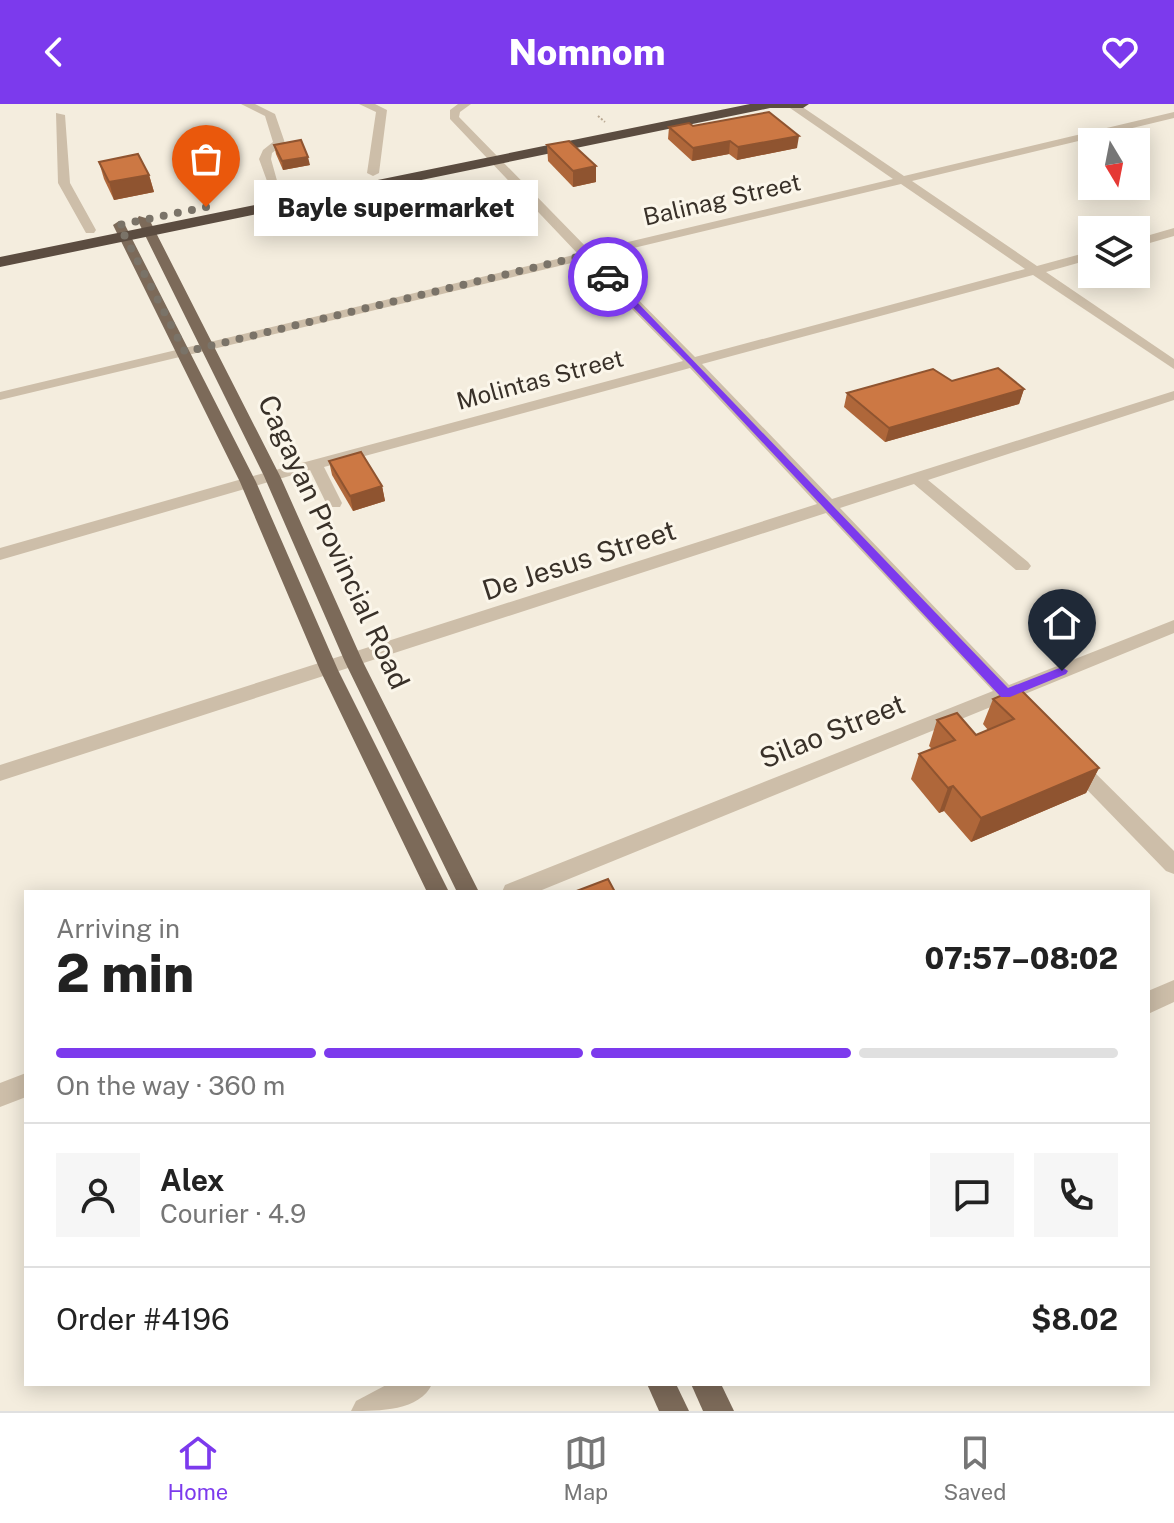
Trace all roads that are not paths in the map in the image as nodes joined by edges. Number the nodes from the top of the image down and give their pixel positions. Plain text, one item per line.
1 (246, 104) edge
2 (364, 104) edge
3 (466, 104) edge
4 (705, 104) edge
5 (770, 104) edge
6 (811, 104) edge
7 (1164, 104) edge
8 (799, 105) edge
9 (1174, 112) edge
10 (60, 115) dead end
11 (488, 154) junction
12 (373, 173) junction
13 (917, 176) junction
14 (900, 180) junction
15 (277, 192) junction
16 (146, 225) junction
17 (90, 230) junction
18 (121, 230) junction
19 (1174, 232) edge
20 (1150, 239) edge
21 (0, 248) edge
22 (586, 255) junction
23 (1078, 259) edge
24 (0, 262) edge
25 (1048, 267) junction
26 (1032, 271) junction
27 (171, 274) junction
28 (145, 280) junction
29 (205, 347) junction
30 (1174, 351) edge
31 (185, 352) junction
32 (694, 364) junction
33 (1174, 365) edge
34 (1174, 395) edge
35 (0, 396) edge
36 (315, 465) junction
37 (272, 476) junction
38 (917, 479) junction
39 (248, 482) junction
40 (334, 503) dead end
41 (828, 506) junction
42 (0, 554) edge
43 (1022, 566) dead end
44 (1174, 626) edge
45 (354, 662) junction
46 (329, 670) junction
47 (1006, 694) junction
48 (1037, 726) edge
49 (1058, 748) edge
50 (0, 773) edge
51 (1174, 865) edge
52 (437, 890) edge
53 (467, 890) edge
54 (518, 890) edge
55 (1174, 990) edge
56 (1150, 1002) edge
57 (24, 1086) edge
58 (0, 1095) edge
59 (414, 1386) edge
60 (662, 1386) edge
61 (706, 1386) edge
62 (366, 1411) edge
63 (674, 1411) edge
64 (719, 1411) edge

1 - 15 street
2 - 12 street
3 - 11 street
4 - 11 highway
5 - 8 highway
5 - 11 highway
6 - 13 street
7 - 9 street
8 - 14 street
9 - 13 street, Balinag Street
10 - 17 street
11 - 12 highway
11 - 16 highway
11 - 22 street
12 - 15 highway
13 - 14 street, Balinag Street
13 - 25 street
14 - 22 street, Balinag Street
14 - 26 street
15 - 16 highway
16 - 18 highway
16 - 27 main road, Cagayan Provincial Road
17 - 18 highway
17 - 21 highway
18 - 24 highway
18 - 28 main road, Cagayan Provincial Road
19 - 20 street
22 - 29 street, Balinag Street
22 - 32 street
23 - 25 street, Molintas Street
25 - 26 street, Molintas Street
25 - 30 street
26 - 32 street, Molintas Street
26 - 33 street
27 - 28 main road
27 - 29 main road, Cagayan Provincial Road
28 - 31 main road, Cagayan Provincial Road
29 - 31 street, Balinag Street
29 - 37 main road, Cagayan Provincial Road
31 - 35 street, Balinag Street
31 - 39 main road, Cagayan Provincial Road
32 - 36 street, Molintas Street
32 - 41 street
34 - 38 street, De Jesus Street
36 - 37 street, Molintas Street
36 - 40 street
37 - 39 street, Molintas Street
37 - 45 main road, Cagayan Provincial Road
38 - 41 street, De Jesus Street
38 - 43 street
39 - 42 street, Molintas Street
39 - 46 main road, Cagayan Provincial Road
41 - 45 street, De Jesus Street
41 - 47 street
44 - 47 street, Silao Street
45 - 46 street, De Jesus Street
45 - 53 main road, Cagayan Provincial Road
46 - 50 street, De Jesus Street
46 - 52 main road, Cagayan Provincial Road
47 - 48 street
47 - 54 street, Silao Street
49 - 51 street
55 - 56 street
57 - 58 street
59 - 62 street
60 - 63 main road
61 - 64 main road

